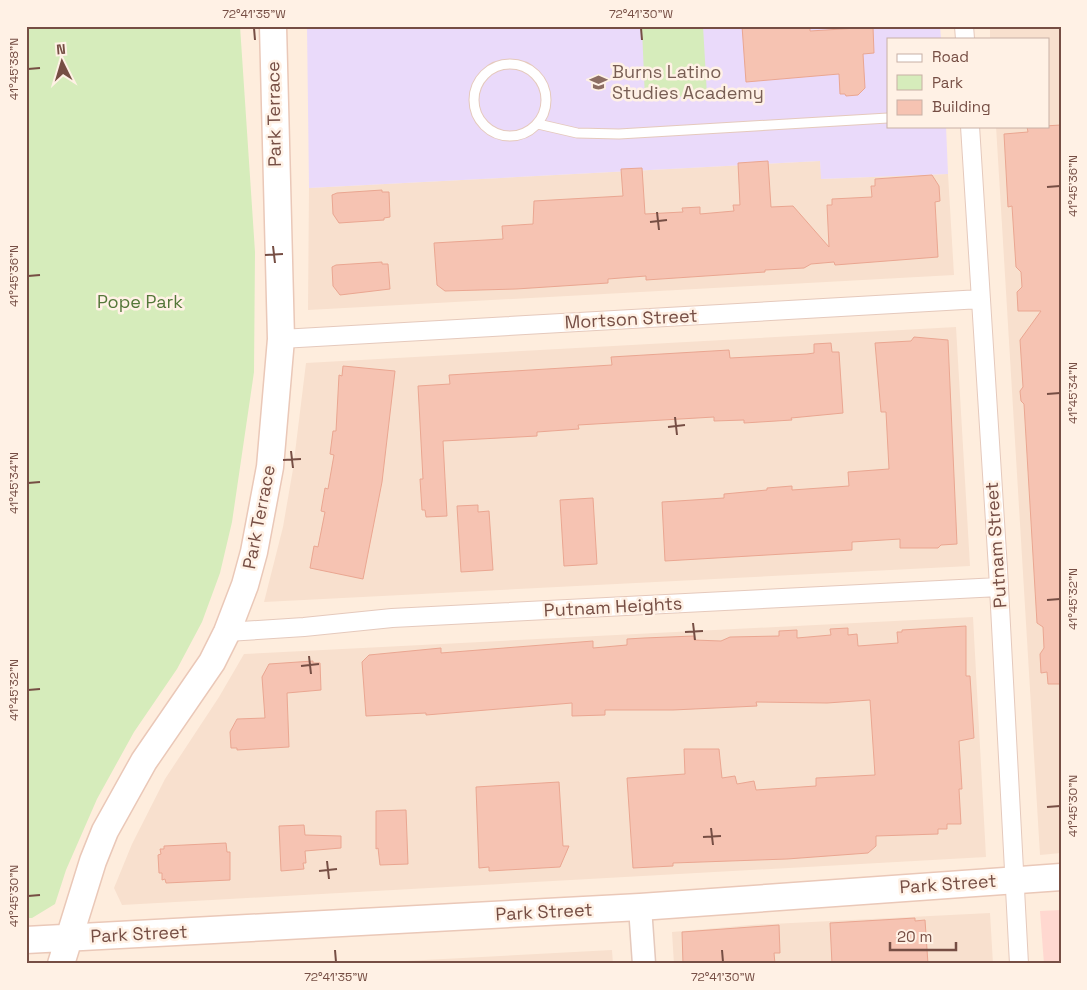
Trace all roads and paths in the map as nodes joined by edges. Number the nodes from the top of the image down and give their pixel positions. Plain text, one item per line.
1 (273, 26) edge
2 (887, 118) edge
3 (538, 124) junction
4 (970, 128) edge
5 (981, 300) junction
6 (281, 340) junction
7 (999, 587) junction
8 (228, 632) junction
9 (1061, 877) edge
10 (1015, 879) junction
11 (640, 907) junction
12 (70, 938) junction
13 (26, 940) edge
14 (61, 964) edge
15 (644, 964) edge
16 (1019, 964) edge

1 - 6 main road, Park Terrace
2 - 3 lane
3 - 3 lane
4 - 5 street, Putnam Street
5 - 6 street, Mortson Street
5 - 7 street, Putnam Street
6 - 8 main road, Park Terrace
7 - 8 street, Putnam Heights
7 - 10 street, Putnam Street
8 - 12 main road, Park Terrace
9 - 10 main road, Park Street
10 - 11 main road, Park Street
10 - 16 street, Putnam Street
11 - 12 main road, Park Street
11 - 15 street
12 - 13 main road, Park Street
12 - 14 main road, Park Terrace

